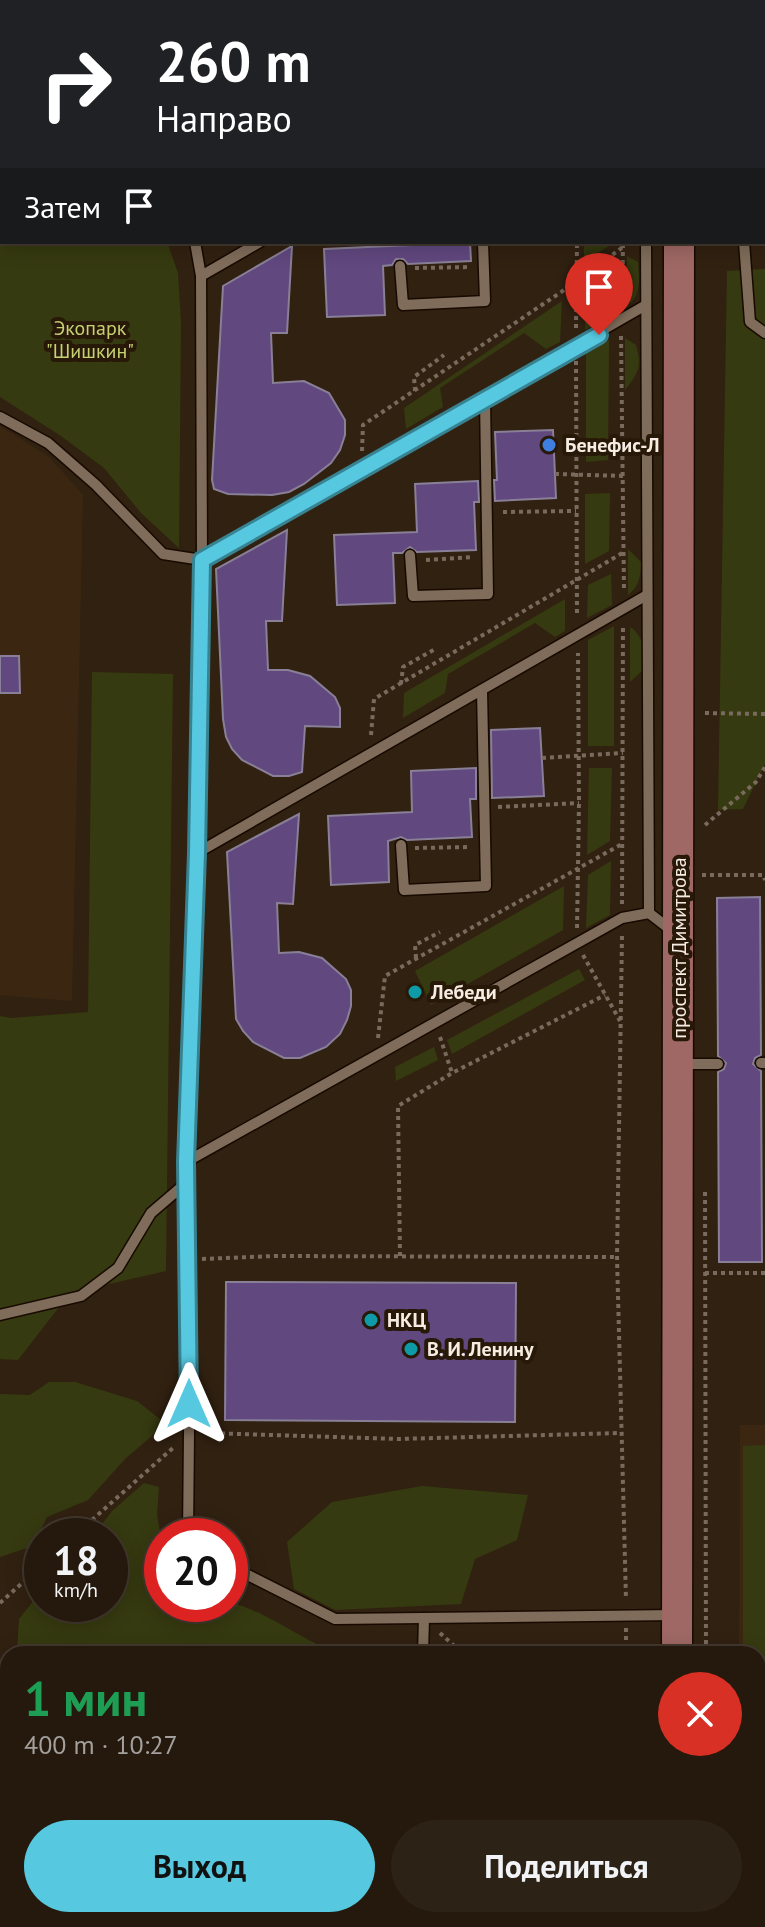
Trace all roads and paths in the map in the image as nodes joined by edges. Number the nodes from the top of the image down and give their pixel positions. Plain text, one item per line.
1 (195, 244) edge
2 (257, 244) edge
3 (483, 244) edge
4 (623, 244) edge
5 (646, 244) edge
6 (679, 244) edge
7 (744, 244) edge
8 (484, 266) junction
9 (400, 267) joint
10 (201, 276) junction
11 (646, 305) junction
12 (621, 322) junction
13 (765, 333) edge
14 (444, 355) dead end
15 (415, 391) junction
16 (485, 399) junction
17 (0, 417) edge
18 (361, 470) junction
19 (555, 474) dead end
20 (624, 476) junction
21 (576, 511) dead end
22 (486, 513) junction
23 (624, 552) junction
24 (487, 556) junction
25 (410, 558) joint
26 (202, 560) junction
27 (647, 595) junction
28 (623, 609) junction
29 (437, 648) dead end
30 (401, 684) junction
31 (482, 690) junction
32 (705, 713) dead end
33 (765, 714) edge
34 (623, 753) junction
35 (369, 755) junction
36 (542, 758) dead end
37 (765, 767) edge
38 (579, 803) dead end
39 (484, 808) junction
40 (705, 825) dead end
41 (622, 844) junction
42 (401, 846) joint
43 (485, 847) junction
44 (197, 853) junction
45 (680, 875) junction
46 (765, 880) edge
47 (649, 913) junction
48 (622, 918) junction
49 (440, 932) dead end
50 (679, 936) junction
51 (416, 959) junction
52 (605, 995) dead end
53 (435, 1021) junction
54 (376, 1053) junction
55 (679, 1064) junction
56 (718, 1064) dead end
57 (452, 1073) junction
58 (186, 1162) junction
59 (186, 1183) junction
60 (400, 1256) junction
61 (617, 1257) junction
62 (188, 1260) junction
63 (765, 1273) edge
64 (0, 1315) edge
65 (189, 1433) junction
66 (621, 1433) junction
67 (94, 1518) edge
68 (188, 1518) edge
69 (248, 1575) edge
70 (24, 1581) edge
71 (0, 1603) edge
72 (626, 1615) junction
73 (677, 1615) junction
74 (424, 1618) junction
75 (423, 1646) edge
76 (454, 1646) edge
77 (626, 1646) edge
78 (677, 1646) edge
79 (706, 1646) edge

1 - 10 lane
2 - 10 lane
3 - 8 lane
4 - 12 path
4 - 15 path
5 - 11 lane
6 - 45 main road, проспект Димитрова
7 - 13 lane
8 - 9 path
8 - 9 lane
10 - 26 lane
11 - 12 lane
11 - 27 lane
12 - 16 lane
12 - 20 path
14 - 15 path
15 - 18 path
16 - 18 lane
16 - 22 lane
17 - 26 lane
18 - 26 lane
19 - 20 path
20 - 23 path
21 - 22 path
22 - 24 lane
23 - 28 path
23 - 30 path
24 - 25 path
24 - 25 lane
26 - 44 lane
27 - 28 lane
27 - 47 lane
28 - 31 lane
28 - 34 path
29 - 30 path
30 - 35 path
31 - 35 lane
31 - 39 lane
32 - 33 path
34 - 36 path
34 - 41 path
35 - 44 lane
37 - 40 path
38 - 39 path
39 - 43 lane
41 - 48 path
41 - 51 path
42 - 43 path
42 - 43 lane
44 - 58 lane
45 - 46 path
45 - 50 main road, проспект Димитрова
47 - 48 lane
47 - 50 lane
48 - 53 lane
48 - 61 path
49 - 51 path
50 - 55 main road, проспект Димитрова
51 - 54 path
52 - 57 path
53 - 54 lane
53 - 57 path
54 - 58 lane
55 - 56 lane
55 - 73 main road, проспект Димитрова
57 - 60 path
58 - 59 lane
59 - 62 lane
59 - 64 lane
60 - 61 path
60 - 62 path
61 - 66 path
62 - 65 lane
63 - 79 path
65 - 66 path
65 - 67 path
65 - 68 lane
66 - 72 path
69 - 74 lane
70 - 71 path
72 - 73 lane
72 - 74 lane
72 - 77 path
73 - 78 main road, проспект Димитрова
74 - 75 lane
74 - 76 path

